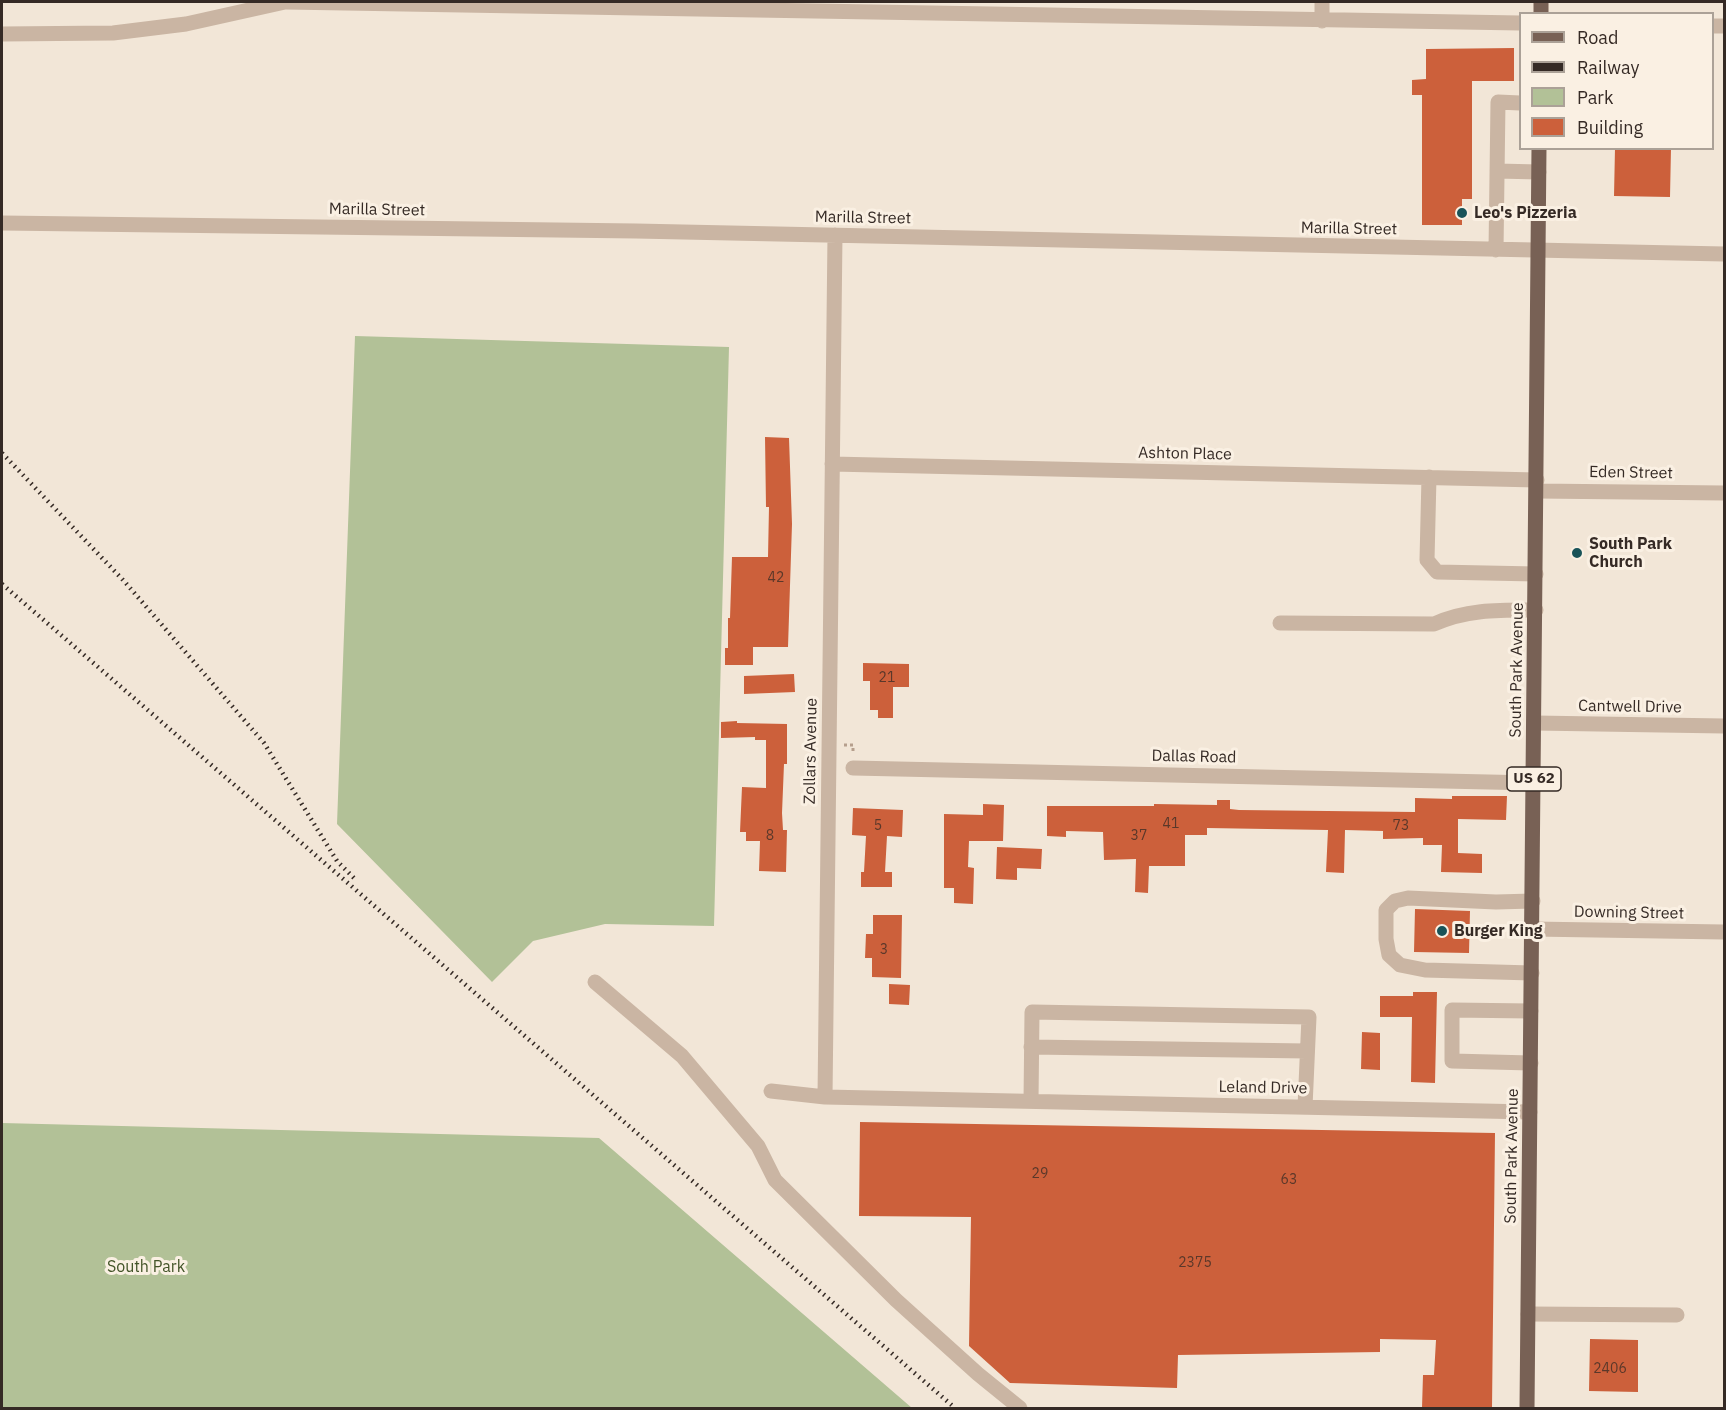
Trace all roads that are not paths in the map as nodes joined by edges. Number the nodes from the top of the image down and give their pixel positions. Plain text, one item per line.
1 (286, 2) edge
2 (1322, 2) edge
3 (1322, 21) junction
4 (1519, 23) edge
5 (2, 34) edge
6 (1519, 103) edge
7 (1539, 150) edge
8 (1497, 171) junction
9 (1539, 172) junction
10 (2, 223) edge
11 (836, 236) junction
12 (1496, 250) junction
13 (1539, 251) junction
14 (1725, 255) edge
15 (832, 464) junction
16 (1429, 477) junction
17 (1537, 485) junction
18 (1725, 493) edge
19 (1536, 574) junction
20 (1536, 610) junction
21 (1280, 623) dead end
22 (1534, 723) junction
23 (1725, 726) edge
24 (853, 768) road end
25 (1534, 783) junction
26 (1533, 901) junction
27 (1532, 929) junction
28 (1725, 932) edge
29 (1532, 973) junction
30 (595, 982) dead end
31 (1531, 1011) junction
32 (1031, 1047) junction
33 (1308, 1051) junction
34 (1531, 1063) junction
35 (771, 1091) dead end
36 (825, 1097) junction
37 (1030, 1101) junction
38 (1305, 1107) junction
39 (1530, 1112) junction
40 (1528, 1314) junction
41 (1677, 1315) dead end
42 (1020, 1408) edge
43 (1527, 1408) edge

1 - 3 street
1 - 5 street
2 - 3 street
3 - 4 street
6 - 8 street
7 - 9 main road, South Park Avenue / US 62
8 - 9 street
8 - 12 street
9 - 13 main road, South Park Avenue / US 62
10 - 11 street, Marilla Street
11 - 12 street, Marilla Street
11 - 15 street, Zollars Avenue
12 - 13 street, Marilla Street
13 - 14 street, Marilla Street
13 - 17 main road, South Park Avenue / US 62
15 - 16 street, Ashton Place
15 - 36 street, Zollars Avenue
16 - 17 street, Ashton Place
16 - 19 street
17 - 18 street, Eden Street
17 - 19 main road, South Park Avenue / US 62
19 - 20 main road, South Park Avenue / US 62
20 - 21 street
20 - 22 main road, South Park Avenue / US 62
22 - 23 street, Cantwell Drive
22 - 25 main road, South Park Avenue / US 62
24 - 25 street, Dallas Road
25 - 26 main road, South Park Avenue / US 62
26 - 27 main road, South Park Avenue / US 62
26 - 29 street
27 - 28 street, Downing Street
27 - 29 main road, South Park Avenue / US 62
29 - 31 main road, South Park Avenue / US 62
30 - 42 street
31 - 34 main road, South Park Avenue / US 62
31 - 34 street
32 - 33 street
32 - 33 street
32 - 37 street
33 - 38 street
34 - 39 main road, South Park Avenue / US 62
35 - 36 street
36 - 37 street, Leland Drive
37 - 38 street, Leland Drive
38 - 39 street, Leland Drive
39 - 40 main road, South Park Avenue / US 62
40 - 41 street
40 - 43 main road, South Park Avenue / US 62

